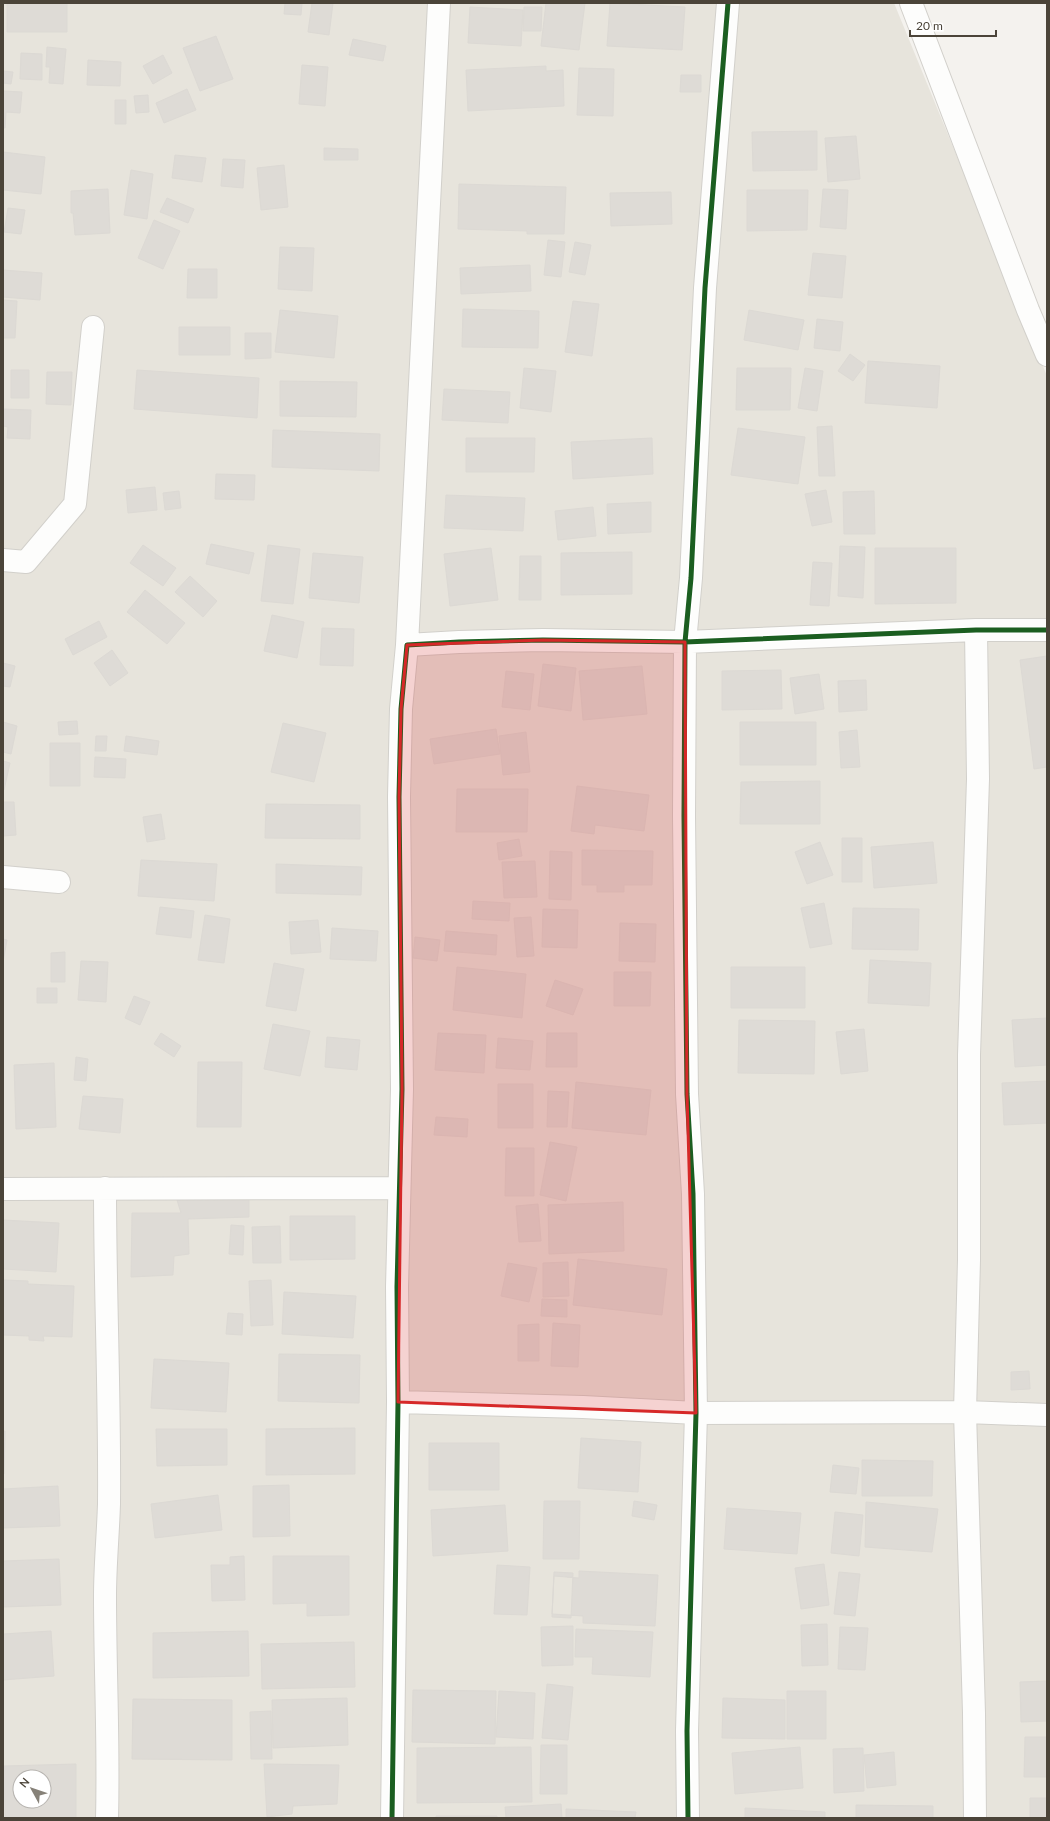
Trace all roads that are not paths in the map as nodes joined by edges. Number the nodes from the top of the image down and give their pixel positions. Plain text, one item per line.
1 (439, 3) edge
2 (728, 3) edge
3 (911, 3) edge
4 (94, 328) dead end
5 (1047, 355) edge
6 (3, 560) edge
7 (976, 630) junction
8 (1047, 630) edge
9 (684, 642) junction
10 (407, 645) junction
11 (3, 877) edge
12 (59, 882) dead end
13 (105, 1188) junction
14 (400, 1188) junction
15 (3, 1189) edge
16 (398, 1402) junction
17 (966, 1412) junction
18 (696, 1413) junction
19 (1047, 1415) edge
20 (107, 1818) edge
21 (392, 1818) edge
22 (688, 1818) edge
23 (975, 1818) edge

1 - 10 street
2 - 9 street
3 - 5 street
4 - 6 street
7 - 8 street
7 - 9 street
7 - 17 street
9 - 10 street
9 - 18 street
10 - 14 street
11 - 12 street
13 - 14 street
13 - 15 street
13 - 20 street
14 - 16 street
16 - 18 street
16 - 21 street
17 - 18 street
17 - 19 street
17 - 23 street
18 - 22 street

